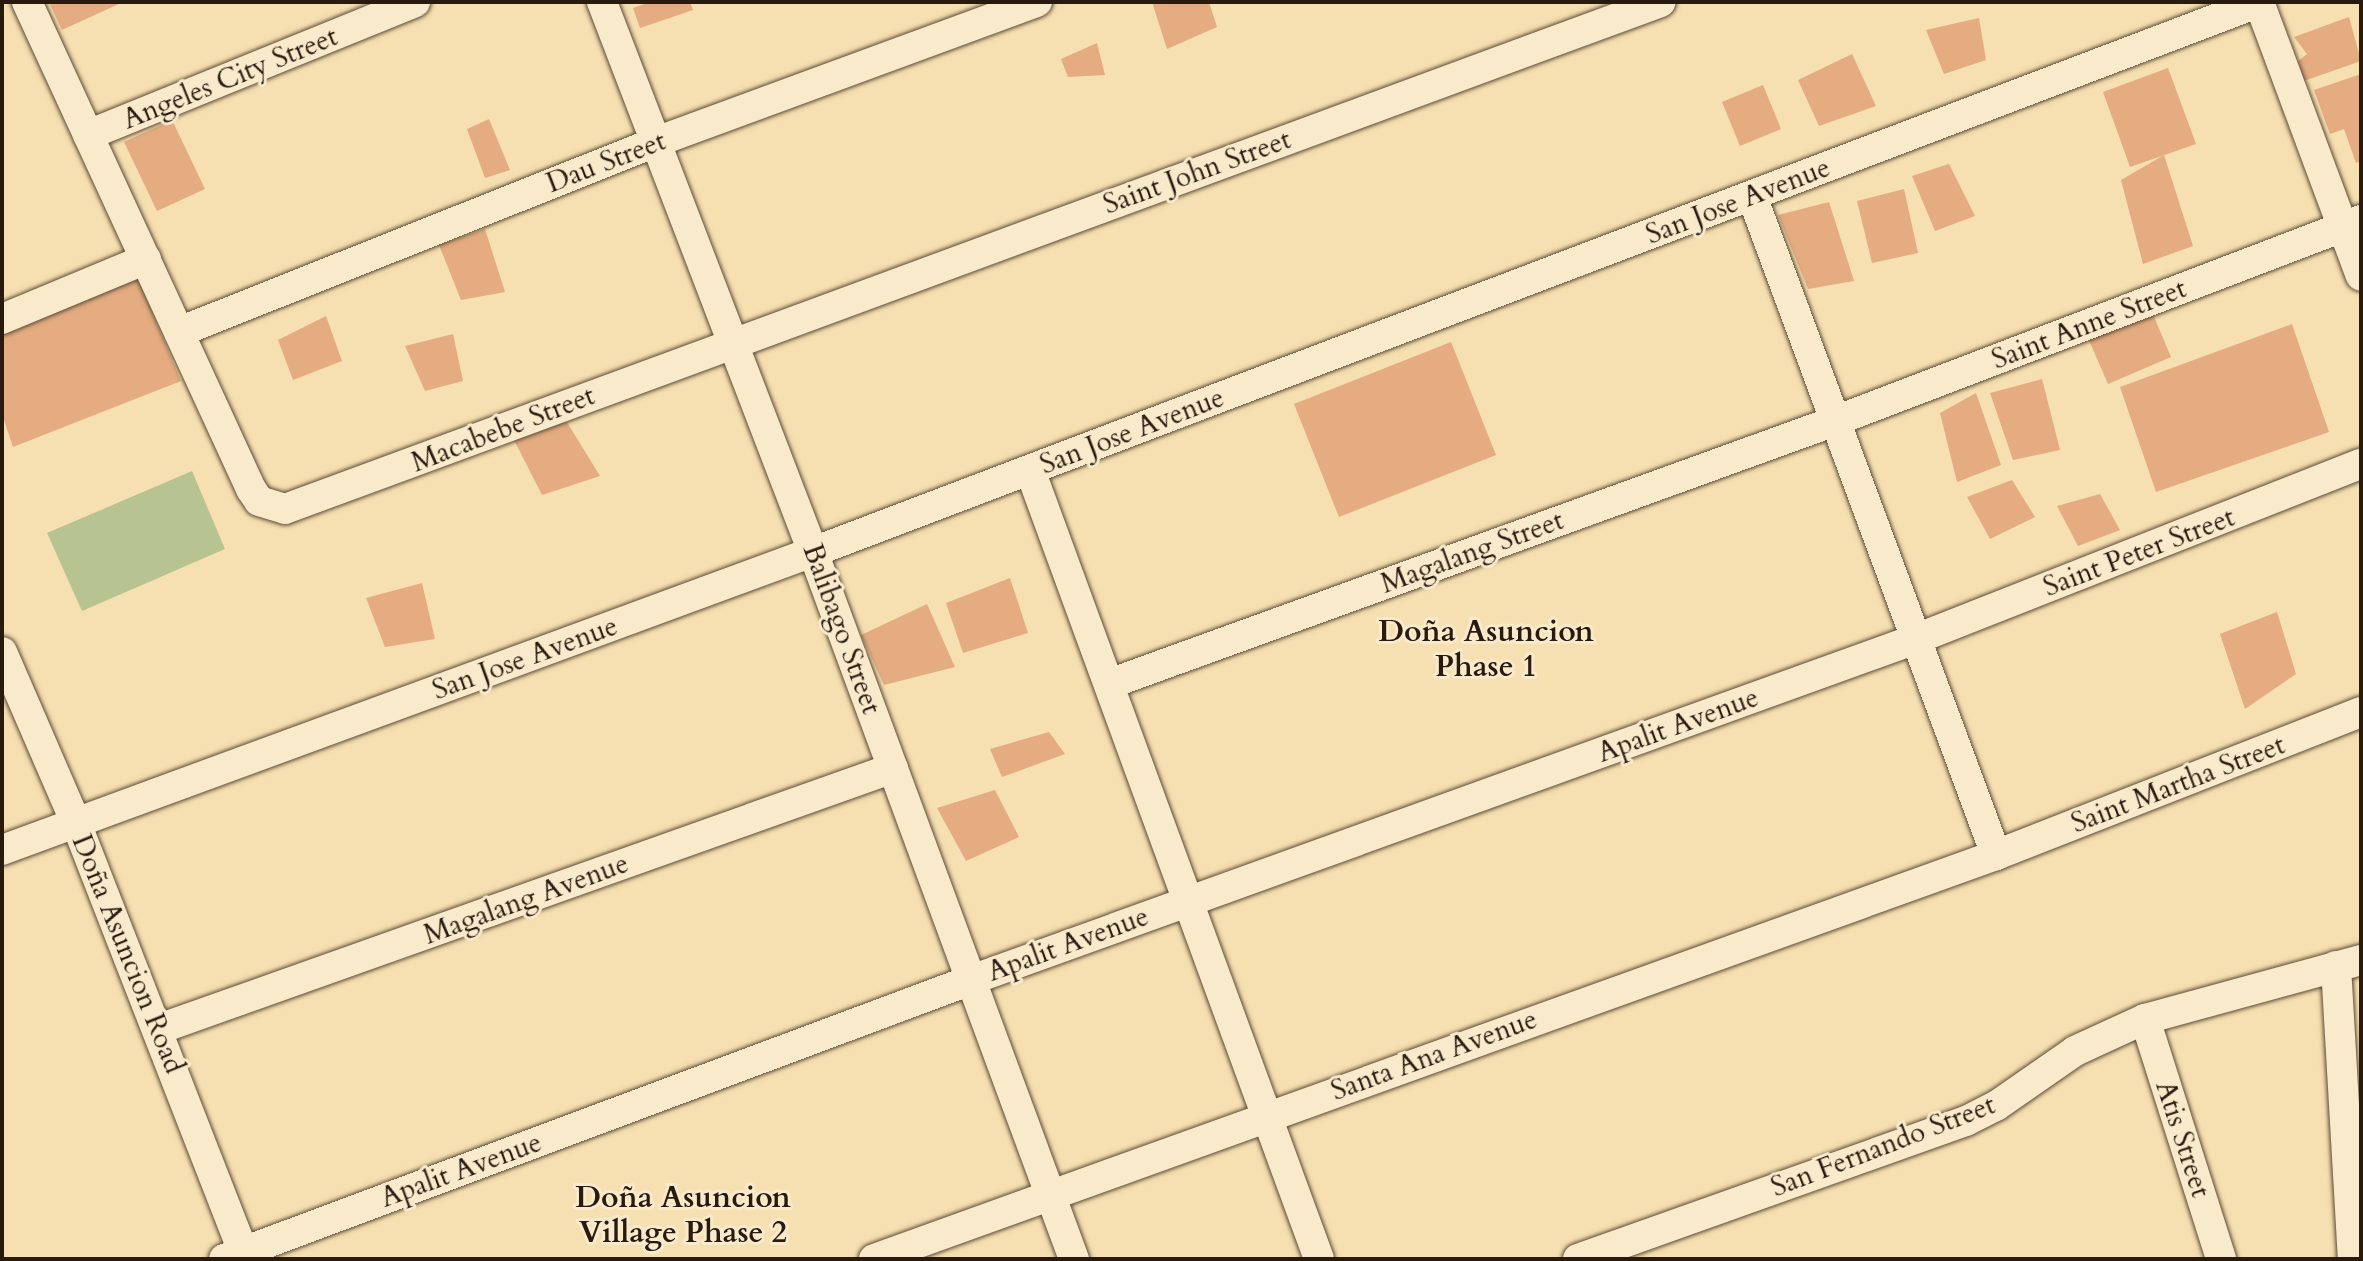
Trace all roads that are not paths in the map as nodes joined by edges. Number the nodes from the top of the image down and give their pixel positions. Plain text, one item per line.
1 (27, 2) edge
2 (415, 2) edge
3 (602, 2) edge
4 (1037, 2) edge
5 (1661, 2) edge
6 (2259, 2) edge
7 (88, 135) junction
8 (656, 142) junction
9 (1752, 196) junction
10 (2352, 223) edge
11 (146, 259) junction
12 (2361, 276) edge
13 (2, 319) edge
14 (179, 332) junction
15 (733, 341) junction
16 (1835, 421) junction
17 (2361, 464) edge
18 (1030, 470) junction
19 (813, 552) junction
20 (1916, 639) junction
21 (2, 652) edge
22 (1109, 684) junction
23 (2361, 712) edge
24 (893, 768) junction
25 (76, 823) junction
26 (2, 850) edge
27 (1996, 855) junction
28 (1188, 901) junction
29 (2348, 963) edge
30 (971, 980) junction
31 (2145, 1019) junction
32 (159, 1029) junction
33 (1266, 1115) junction
34 (1051, 1196) junction
35 (237, 1257) edge
36 (874, 1259) edge
37 (1074, 1259) edge
38 (1319, 1259) edge
39 (1578, 1259) edge
40 (2221, 1259) edge
41 (2353, 1259) edge

1 - 7 street
2 - 7 street, Angeles City Street
3 - 8 street, Balibago Street
4 - 8 street, Dau Street
5 - 15 street, Saint John Street
6 - 9 street, San Jose Avenue
6 - 10 street
7 - 11 street
8 - 14 street, Dau Street
8 - 15 street, Balibago Street
9 - 16 street
9 - 18 street, San Jose Avenue
10 - 12 street
10 - 16 street, Saint Anne Street
11 - 13 street
11 - 14 street
14 - 15 street, Macabebe Street
15 - 19 street, Balibago Street
16 - 20 street
16 - 22 street, Magalang Street
17 - 20 street, Saint Peter Street
18 - 19 street, San Jose Avenue
18 - 22 street
19 - 24 street, Balibago Street
19 - 25 street, San Jose Avenue
20 - 27 street
20 - 28 street, Apalit Avenue
21 - 25 street, Doña Asuncion Road
22 - 28 street
23 - 27 street, Saint Martha Street
24 - 30 street, Balibago Street
24 - 32 street, Magalang Avenue
25 - 26 street, San Jose Avenue
25 - 32 street, Doña Asuncion Road
27 - 33 street, Santa Ana Avenue
28 - 30 street, Apalit Avenue
28 - 33 street
29 - 31 street, San Fernando Street
29 - 41 street
30 - 34 street, Balibago Street
30 - 35 street, Apalit Avenue
31 - 39 street, San Fernando Street
31 - 40 street, Atis Street
32 - 35 street, Doña Asuncion Road
33 - 34 street, Santa Ana Avenue
33 - 38 street
34 - 36 street, Santa Ana Avenue
34 - 37 street, Balibago Street

